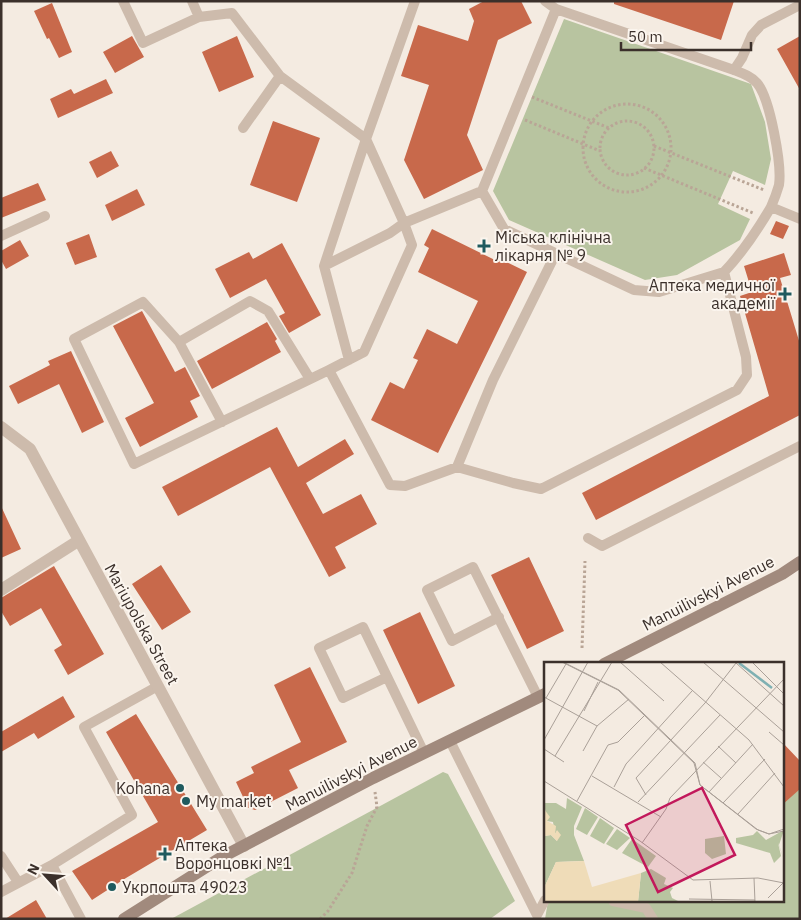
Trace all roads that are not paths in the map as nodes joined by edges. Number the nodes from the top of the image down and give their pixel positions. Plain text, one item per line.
1 (123, 1) edge
2 (192, 1) edge
3 (414, 1) edge
4 (545, 1) edge
5 (800, 5) edge
6 (556, 9) junction
7 (200, 17) junction
8 (734, 70) junction
9 (280, 76) junction
10 (243, 128) dead end
11 (366, 139) junction
12 (482, 191) junction
13 (771, 207) junction
14 (45, 216) dead end
15 (800, 219) edge
16 (404, 223) junction
17 (1, 236) edge
18 (556, 253) junction
19 (324, 266) junction
20 (724, 272) junction
21 (179, 342) junction
22 (349, 360) junction
23 (329, 370) junction
24 (310, 378) junction
25 (222, 422) junction
26 (1, 427) edge
27 (800, 446) edge
28 (457, 467) junction
29 (588, 538) dead end
30 (78, 541) junction
31 (800, 562) edge
32 (1, 590) edge
33 (499, 617) junction
34 (608, 662) edge
35 (387, 677) junction
36 (158, 686) junction
37 (542, 695) edge
38 (450, 741) junction
39 (424, 753) junction
40 (244, 846) junction
41 (1, 856) edge
42 (52, 865) junction
43 (18, 882) junction
44 (1, 892) edge
45 (544, 902) edge
46 (618, 902) edge
47 (137, 915) edge
48 (81, 919) edge
49 (124, 919) edge
50 (653, 919) edge

1 - 7 lane
2 - 7 lane
3 - 11 lane
4 - 6 lane
5 - 8 lane
6 - 8 lane
6 - 12 lane
7 - 9 lane
8 - 13 lane
9 - 10 lane
9 - 11 lane
11 - 16 lane
11 - 19 lane
12 - 16 lane
12 - 18 lane
13 - 15 lane
13 - 20 lane
14 - 17 lane
16 - 19 lane
16 - 22 lane
18 - 20 lane
18 - 28 lane
19 - 22 lane
20 - 28 lane
21 - 24 lane
21 - 25 lane
21 - 25 lane
22 - 23 lane
23 - 24 lane
23 - 28 lane
24 - 25 lane
26 - 30 street, Mariupolska Street
27 - 29 lane
30 - 32 street
30 - 36 street, Mariupolska Street
31 - 34 main road, Manuilivskyi Avenue
33 - 33 lane
33 - 37 lane
35 - 35 lane
35 - 39 lane
36 - 40 street, Mariupolska Street
36 - 42 lane
37 - 38 main road, Manuilivskyi Avenue
38 - 39 main road, Manuilivskyi Avenue
38 - 45 lane
39 - 40 main road, Manuilivskyi Avenue
40 - 47 main road, Manuilivskyi Avenue
41 - 43 lane
42 - 43 lane
42 - 48 lane
43 - 44 lane
46 - 50 lane
47 - 49 main road, Manuilivskyi Avenue

